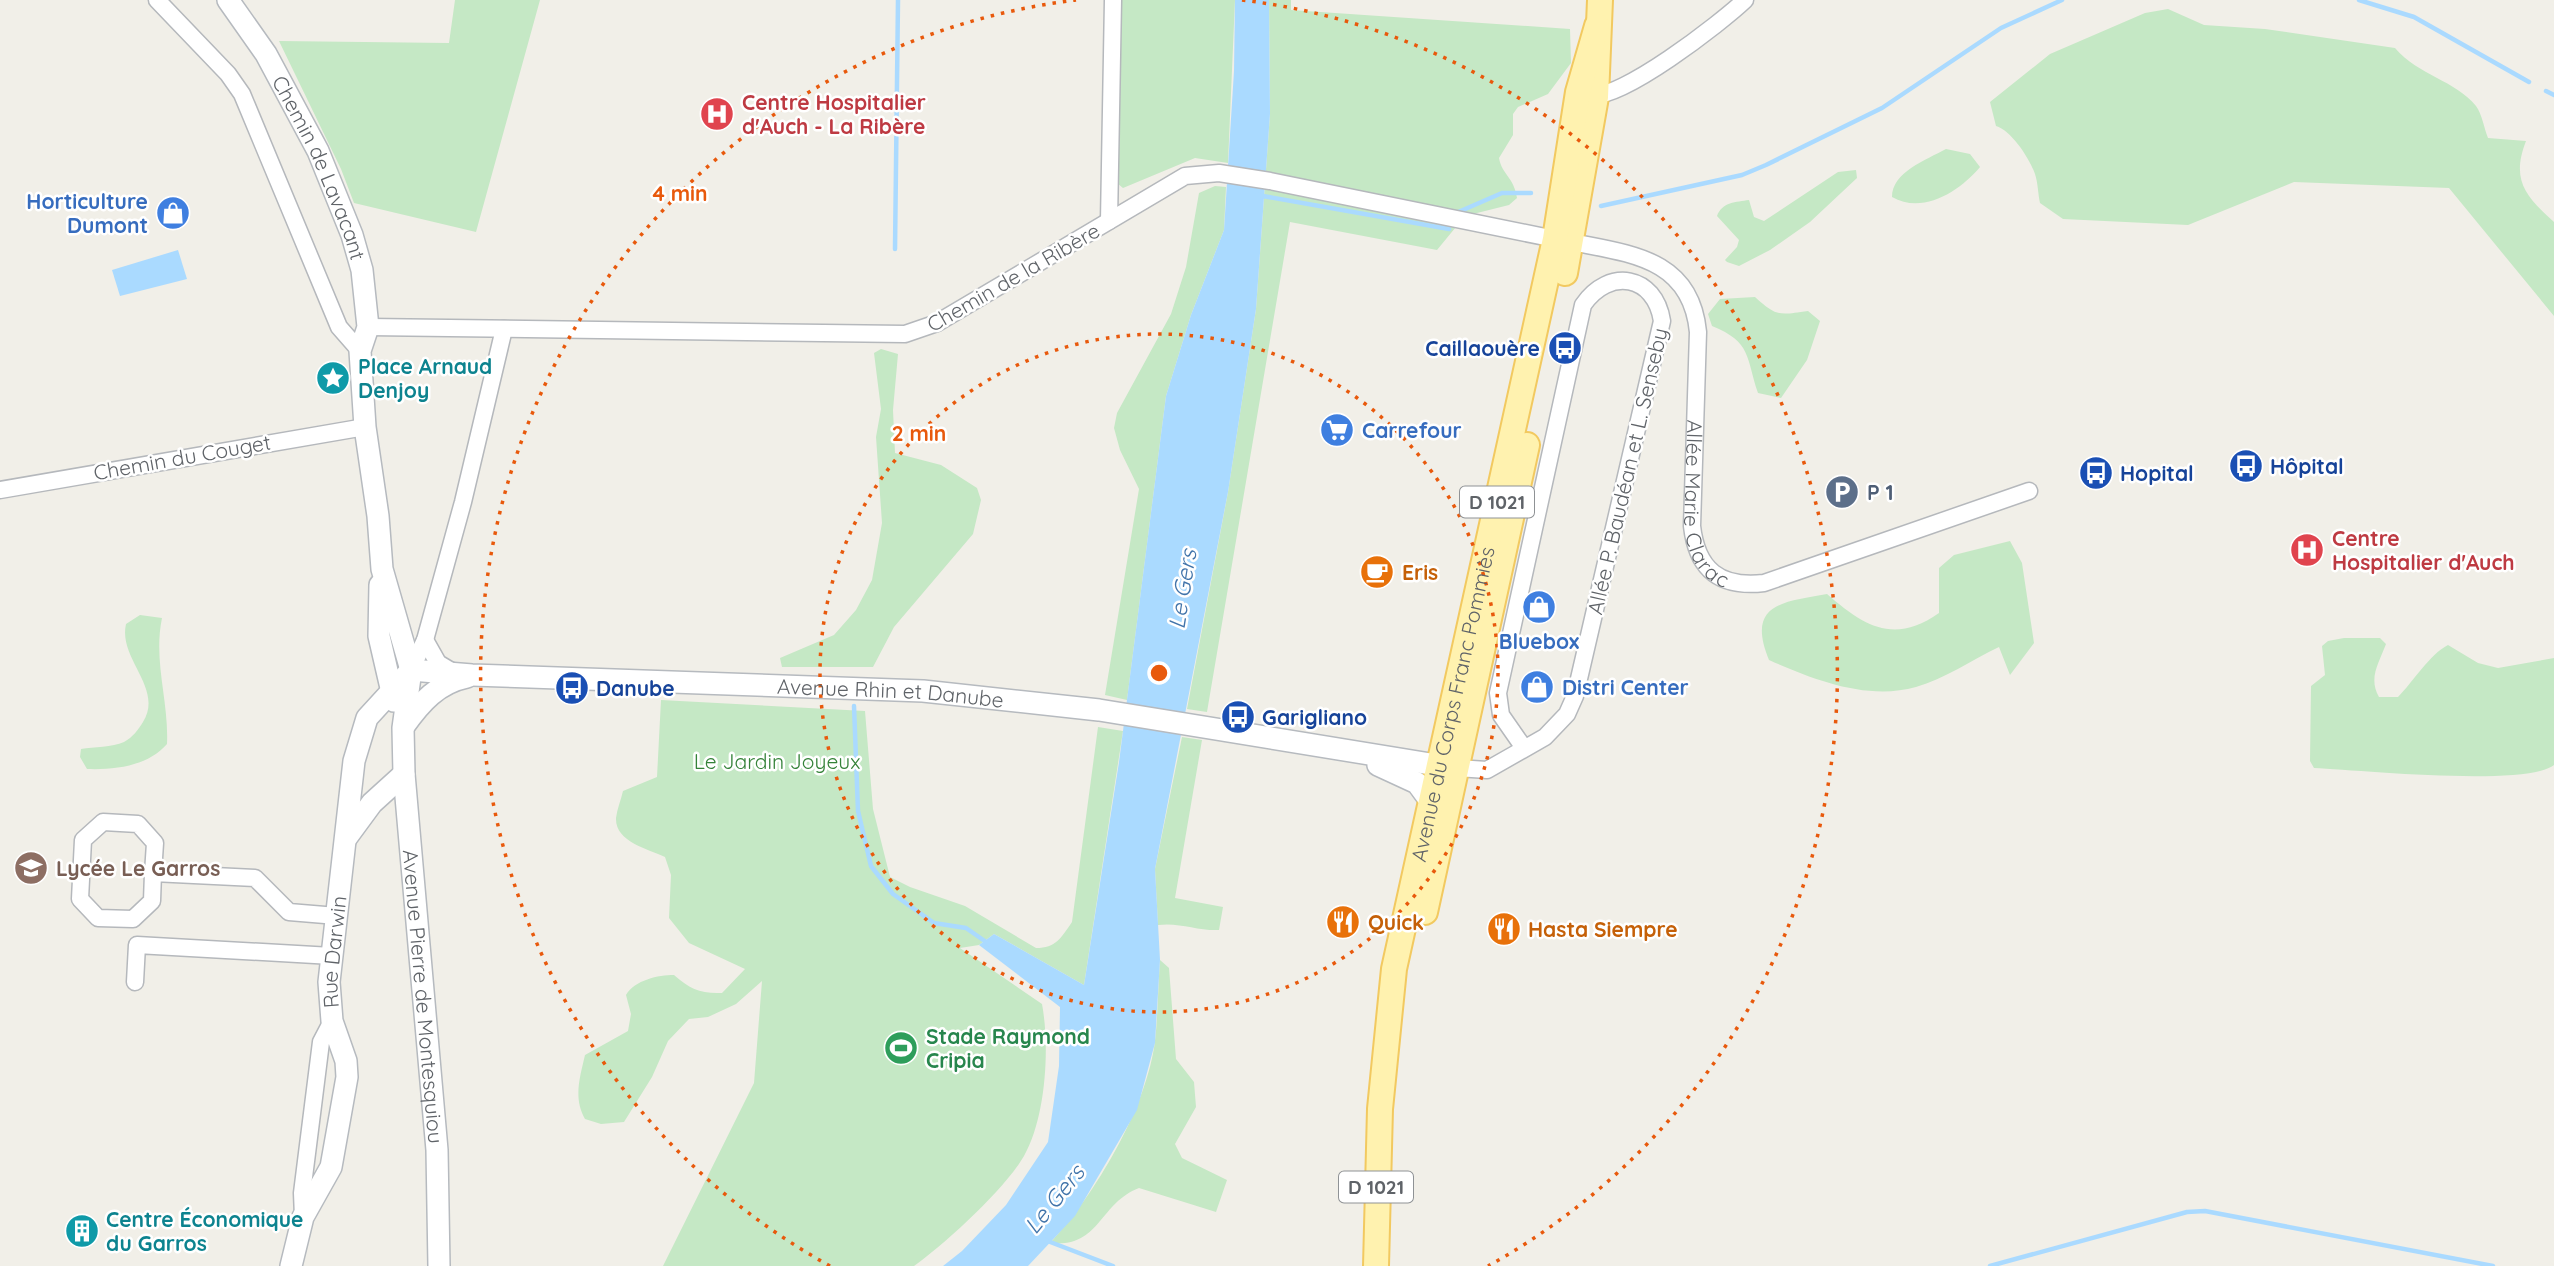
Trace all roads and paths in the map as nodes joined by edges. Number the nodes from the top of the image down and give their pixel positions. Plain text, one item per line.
1 (157, 0) edge
2 (228, 0) edge
3 (1113, 0) edge
4 (1600, 0) edge
5 (1745, 0) edge
6 (1587, 95) junction
7 (1109, 221) junction
8 (1564, 241) junction
9 (1672, 275) junction
10 (1653, 294) junction
11 (368, 327) junction
12 (504, 329) junction
13 (360, 351) junction
14 (365, 427) junction
15 (0, 490) edge
16 (2029, 491) dead end
17 (425, 640) junction
18 (464, 674) junction
19 (404, 681) junction
20 (402, 728) junction
21 (1323, 746) junction
22 (1524, 748) junction
23 (1448, 766) junction
24 (404, 774) junction
25 (1431, 802) junction
26 (346, 838) junction
27 (153, 873) junction
28 (337, 916) junction
29 (332, 956) junction
30 (135, 982) dead end
31 (332, 1021) junction
32 (1390, 1030) junction
33 (303, 1217) junction
34 (291, 1266) edge
35 (439, 1266) edge
36 (1376, 1266) edge

1 - 13 street
2 - 11 street, Chemin de Lavacant
3 - 7 street
4 - 6 main road, D 1021
5 - 6 street
6 - 8 main road, Avenue du Corps Franc Pommiès / D 1021
7 - 8 street, Chemin de la Ribère
7 - 12 street, Chemin de la Ribère
8 - 9 street, Allée Marie Clarac
8 - 23 main road, Avenue du Corps Franc Pommiès / D 1021
9 - 10 street
9 - 16 street, Allée Marie Clarac
10 - 22 street, Allée P. Baudéan et L. Senseby
10 - 22 street
11 - 12 street, Chemin de la Ribère
11 - 13 street, Chemin de Lavacant
12 - 17 street
13 - 14 street
14 - 15 street, Chemin du Couget
14 - 19 street
17 - 18 street
17 - 19 street
18 - 19 street, Avenue Rhin et Danube
18 - 20 street
18 - 21 street, Avenue Rhin et Danube
19 - 20 street, Avenue Pierre de Montesquiou
19 - 26 street, Rue Darwin
20 - 24 street, Avenue Pierre de Montesquiou
21 - 23 street, Avenue Rhin et Danube
21 - 25 street, Avenue Rhin et Danube
22 - 23 street, Allée P. Baudéan et L. Senseby
23 - 25 main road, Avenue du Corps Franc Pommiès / D 1021
23 - 32 main road, Avenue du Corps Franc Pommiès / D 1021
24 - 26 street
24 - 35 street, Avenue Pierre de Montesquiou
25 - 32 main road, Avenue du Corps Franc Pommiès / D 1021
26 - 28 street, Rue Darwin
27 - 27 street
27 - 28 street
28 - 29 street, Rue Darwin
29 - 30 street
29 - 31 street, Rue Darwin
31 - 33 street
31 - 33 street, Rue Darwin
32 - 36 main road, Avenue du Corps Franc Pommiès / D 1021
33 - 34 street

